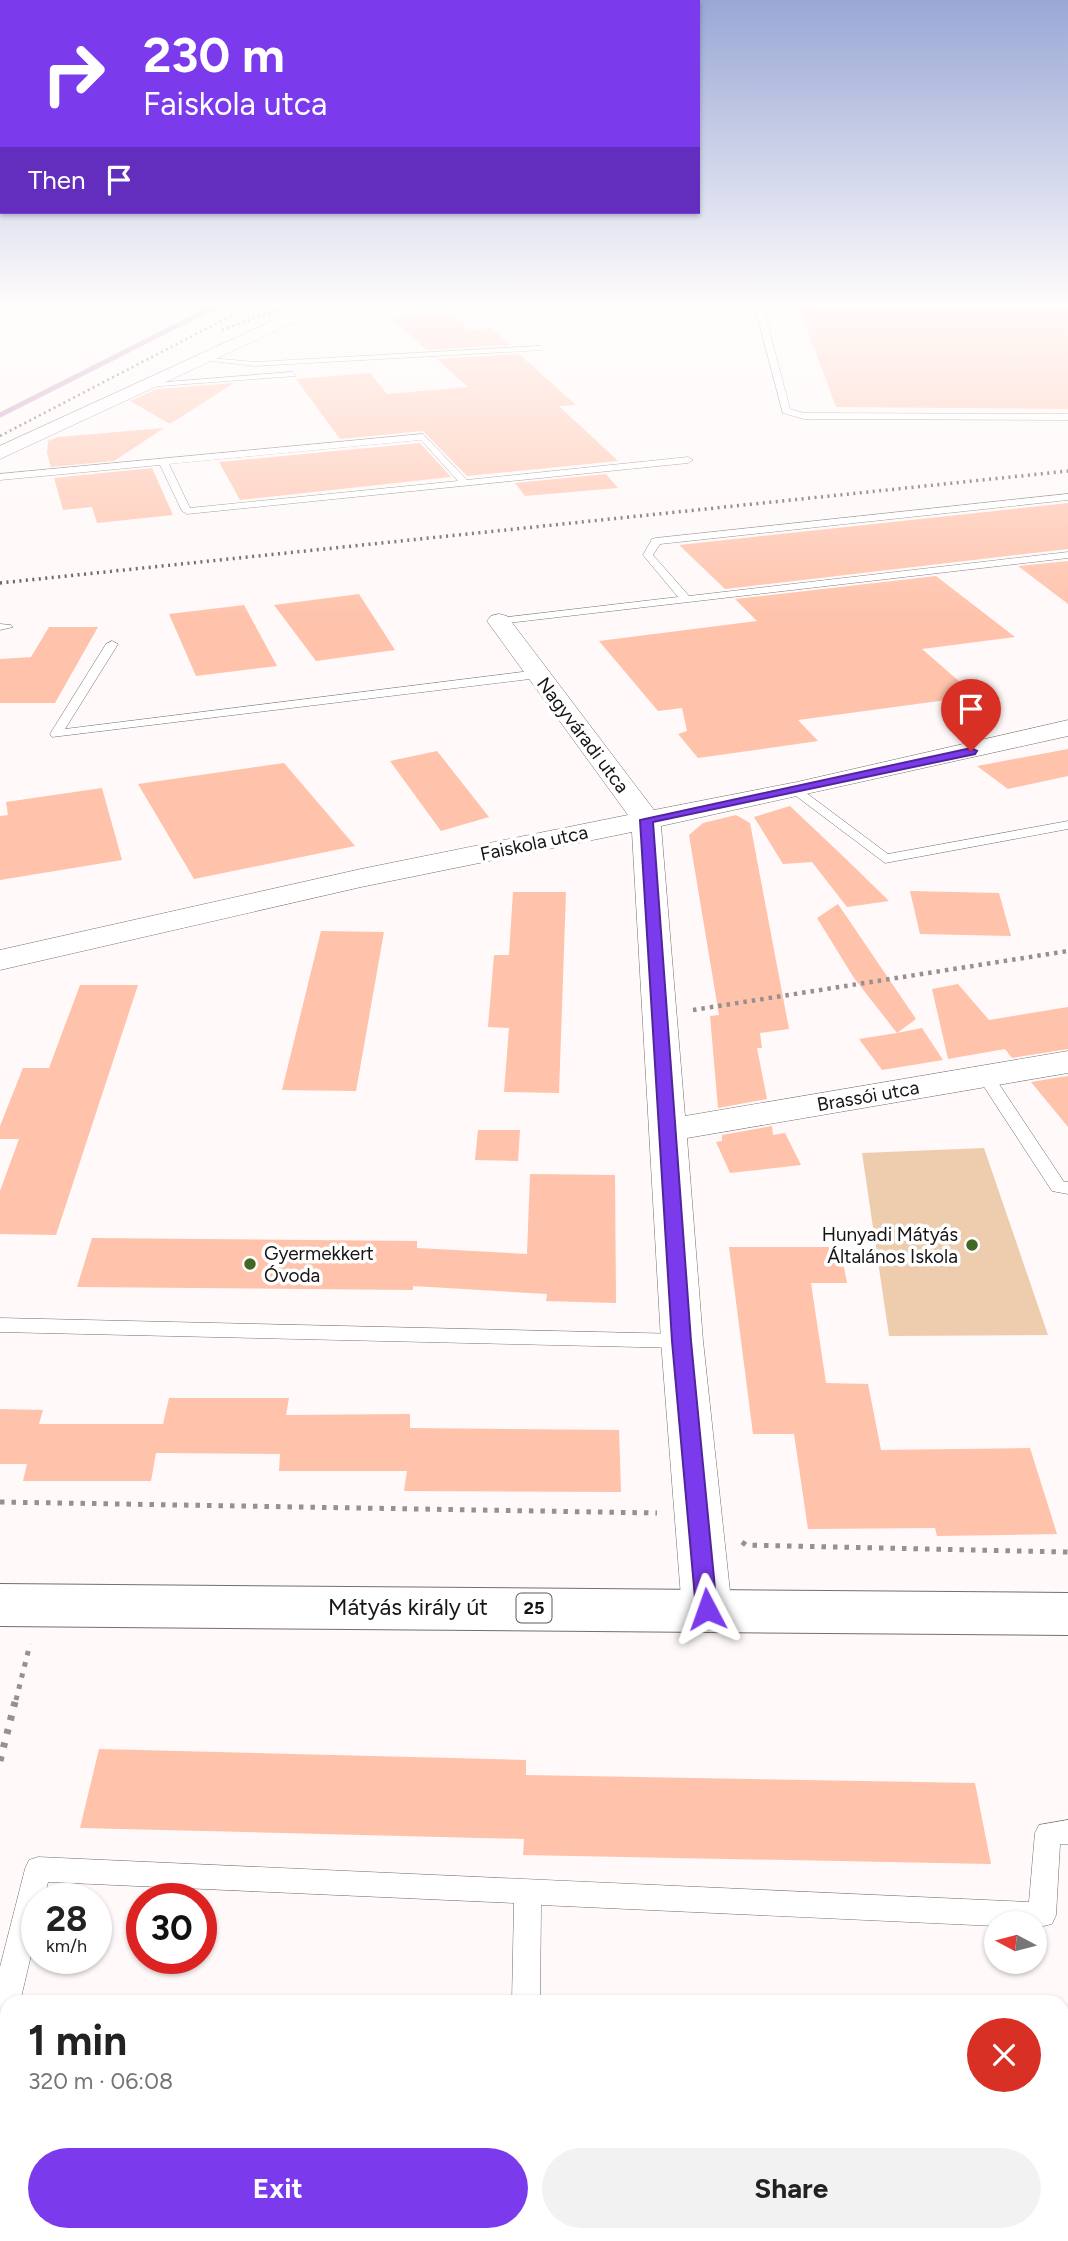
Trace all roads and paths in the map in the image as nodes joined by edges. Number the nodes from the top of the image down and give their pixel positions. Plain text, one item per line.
1 (88, 412) edge
2 (788, 412) edge
3 (1068, 417) edge
4 (0, 453) edge
5 (688, 460) dead end
6 (163, 462) junction
7 (0, 477) edge
8 (464, 482) junction
9 (1068, 497) edge
10 (1068, 555) edge
11 (686, 599) junction
12 (499, 621) joint
13 (112, 644) dead end
14 (538, 674) junction
15 (1068, 728) edge
16 (797, 790) junction
17 (646, 820) junction
18 (1068, 825) edge
19 (1068, 951) edge
20 (0, 960) edge
21 (657, 1016) junction
22 (1068, 1062) edge
23 (985, 1076) junction
24 (669, 1130) junction
25 (1068, 1188) edge
26 (0, 1325) edge
27 (682, 1341) junction
28 (0, 1502) edge
29 (700, 1515) junction
30 (1068, 1552) edge
31 (20, 1606) edge
32 (707, 1609) junction
33 (1068, 1614) edge
34 (0, 1762) edge
35 (1068, 1832) edge
36 (528, 1891) junction
37 (7, 1995) edge
38 (526, 1995) edge

1 - 4 street
2 - 3 lane
5 - 8 lane
6 - 7 lane
6 - 8 lane
6 - 8 lane
9 - 11 lane
10 - 11 lane
11 - 12 lane
12 - 14 street, Nagyváradi utca
13 - 14 lane
14 - 17 street, Nagyváradi utca
15 - 16 street, Faiskola utca
16 - 17 street, Faiskola utca
16 - 18 lane
17 - 20 street, Faiskola utca
17 - 21 street
19 - 21 path
21 - 24 street
22 - 23 street, Brassói utca
23 - 24 street, Brassói utca
23 - 25 lane
24 - 27 street
26 - 27 lane
27 - 29 street
28 - 29 path
29 - 30 path
29 - 32 street
31 - 32 main road, Mátyás király út / 25
31 - 34 path
32 - 33 main road, Mátyás király út / 25
35 - 36 lane
36 - 37 lane
36 - 38 lane

